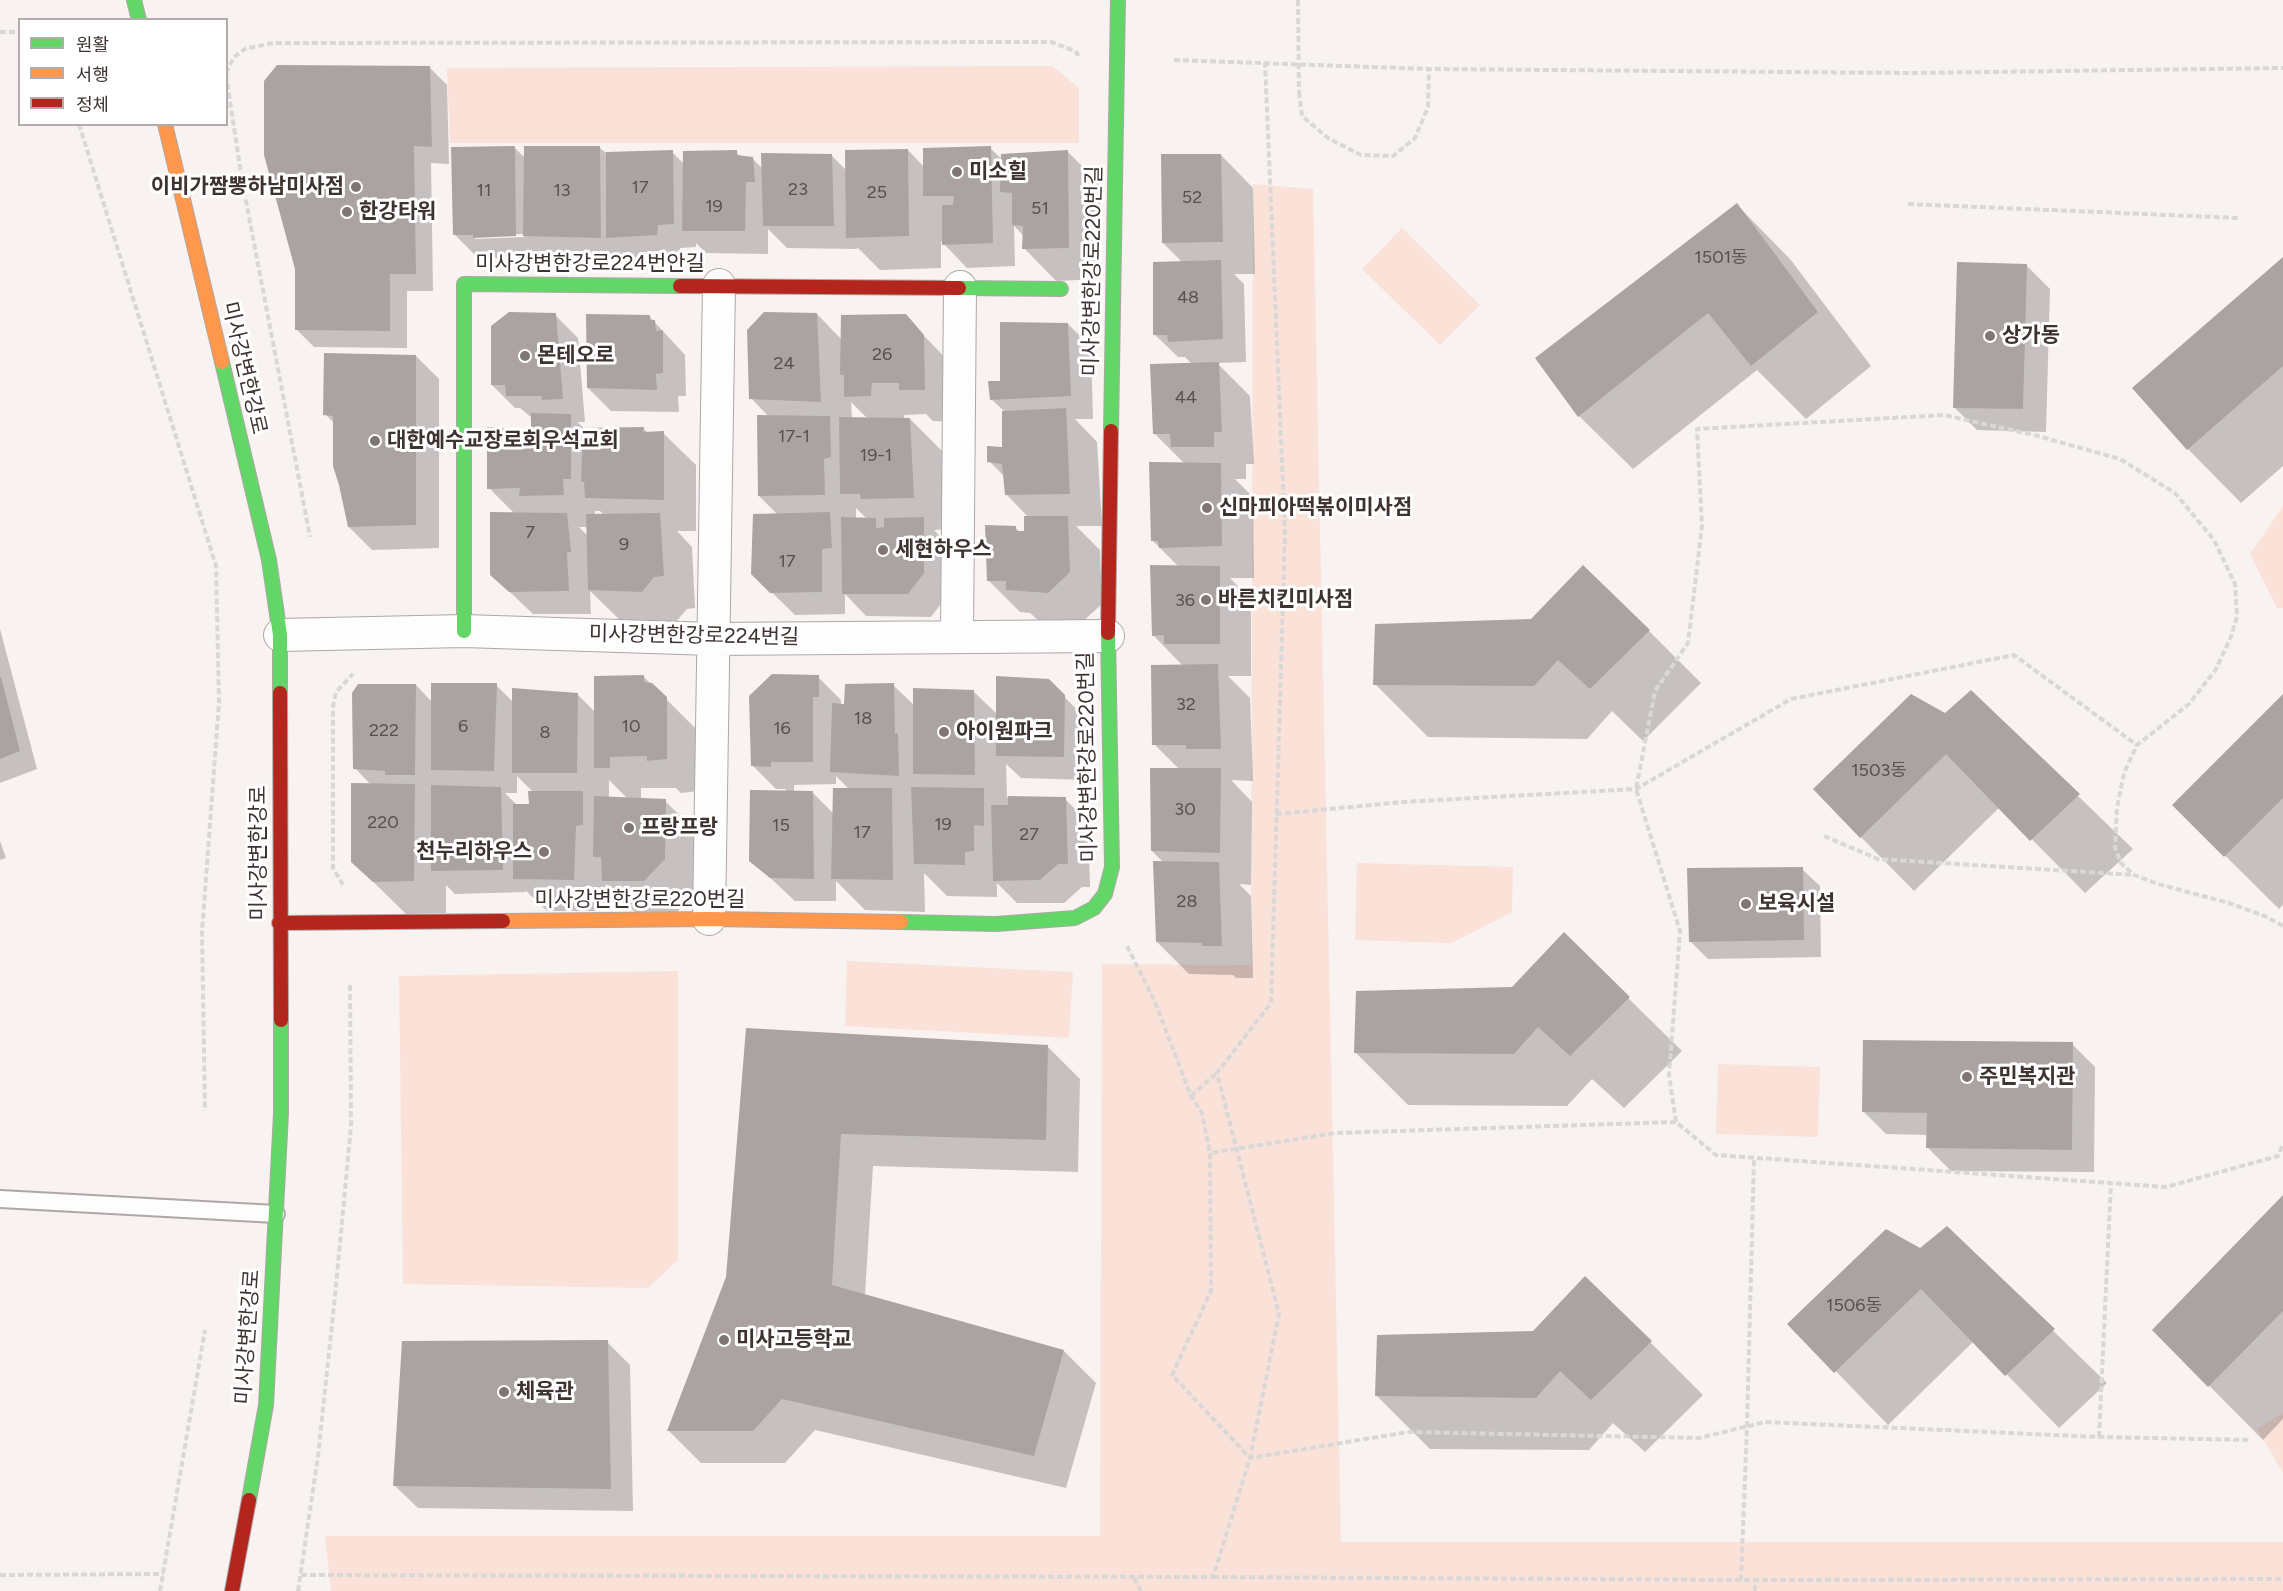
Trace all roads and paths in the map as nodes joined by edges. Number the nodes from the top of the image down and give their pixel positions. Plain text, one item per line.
1 (134, 0) edge
2 (1118, 0) edge
3 (1298, 0) edge
4 (138, 18) edge
5 (0, 32) edge
6 (18, 32) edge
7 (1082, 59) dead end
8 (1174, 60) dead end
9 (1265, 63) junction
10 (2283, 68) edge
11 (1429, 69) junction
12 (228, 70) edge
13 (228, 87) edge
14 (80, 126) edge
15 (165, 126) edge
16 (1908, 204) dead end
17 (2239, 218) dead end
18 (719, 285) junction
19 (960, 287) junction
20 (1061, 289) dead end
21 (310, 537) dead end
22 (464, 630) junction
23 (280, 635) junction
24 (957, 636) junction
25 (1107, 636) junction
26 (712, 639) junction
27 (353, 674) dead end
28 (2137, 745) junction
29 (1636, 789) junction
30 (1276, 814) junction
31 (1824, 836) dead end
32 (2134, 875) junction
33 (346, 888) dead end
34 (709, 919) junction
35 (279, 923) junction
36 (2283, 926) edge
37 (1127, 946) dead end
38 (350, 984) dead end
39 (1217, 1073) junction
40 (1191, 1096) junction
41 (204, 1111) dead end
42 (1676, 1122) junction
43 (2283, 1144) edge
44 (1238, 1149) junction
45 (1210, 1153) junction
46 (1754, 1158) junction
47 (2111, 1182) junction
48 (0, 1199) edge
49 (276, 1214) junction
50 (206, 1329) dead end
51 (1747, 1427) junction
52 (2099, 1437) junction
53 (2251, 1440) dead end
54 (1250, 1458) junction
55 (163, 1574) junction
56 (0, 1575) edge
57 (301, 1575) junction
58 (1212, 1577) junction
59 (1134, 1578) junction
60 (2283, 1579) edge
61 (1741, 1580) junction
62 (1755, 1580) junction
63 (160, 1591) edge
64 (232, 1591) edge
65 (298, 1591) edge
66 (1141, 1591) edge
67 (1755, 1591) edge

1 - 4 street
2 - 25 street, 미사강변한강로220번길
3 - 11 path, bridge
5 - 6 path
7 - 12 path
8 - 9 path
9 - 11 path
9 - 30 path
10 - 11 path
13 - 21 path
14 - 41 path
15 - 23 street, 미사강변한강로
16 - 17 path
18 - 19 street, 미사강변한강로224번안길
18 - 22 street, 미사강변한강로224번안길
18 - 26 street
19 - 20 street, 미사강변한강로224번안길
19 - 24 street
22 - 23 street, 미사강변한강로224번길
22 - 26 street, 미사강변한강로224번길
23 - 35 street, 미사강변한강로
24 - 25 street, 미사강변한강로224번길
24 - 26 street, 미사강변한강로224번길
25 - 34 street, 미사강변한강로220번길
26 - 34 street
27 - 33 path
28 - 29 path
28 - 29 path
28 - 32 path
29 - 30 path
29 - 42 path
30 - 39 path
31 - 32 path
32 - 36 path
34 - 35 street, 미사강변한강로220번길
35 - 49 street, 미사강변한강로
37 - 40 path
38 - 57 path
39 - 40 path
39 - 44 path
40 - 45 path
42 - 44 path
42 - 46 path
43 - 47 path
44 - 45 path
44 - 54 path
45 - 54 path
46 - 47 path
46 - 51 path
47 - 52 path
48 - 49 lane
49 - 64 street, 미사강변한강로
50 - 55 path
51 - 52 path
51 - 54 path
51 - 61 path
52 - 53 path
54 - 58 path
55 - 56 path
55 - 63 path
57 - 59 path
57 - 65 path
58 - 59 path
58 - 61 path
59 - 66 path
60 - 62 path
61 - 62 path
62 - 67 path

